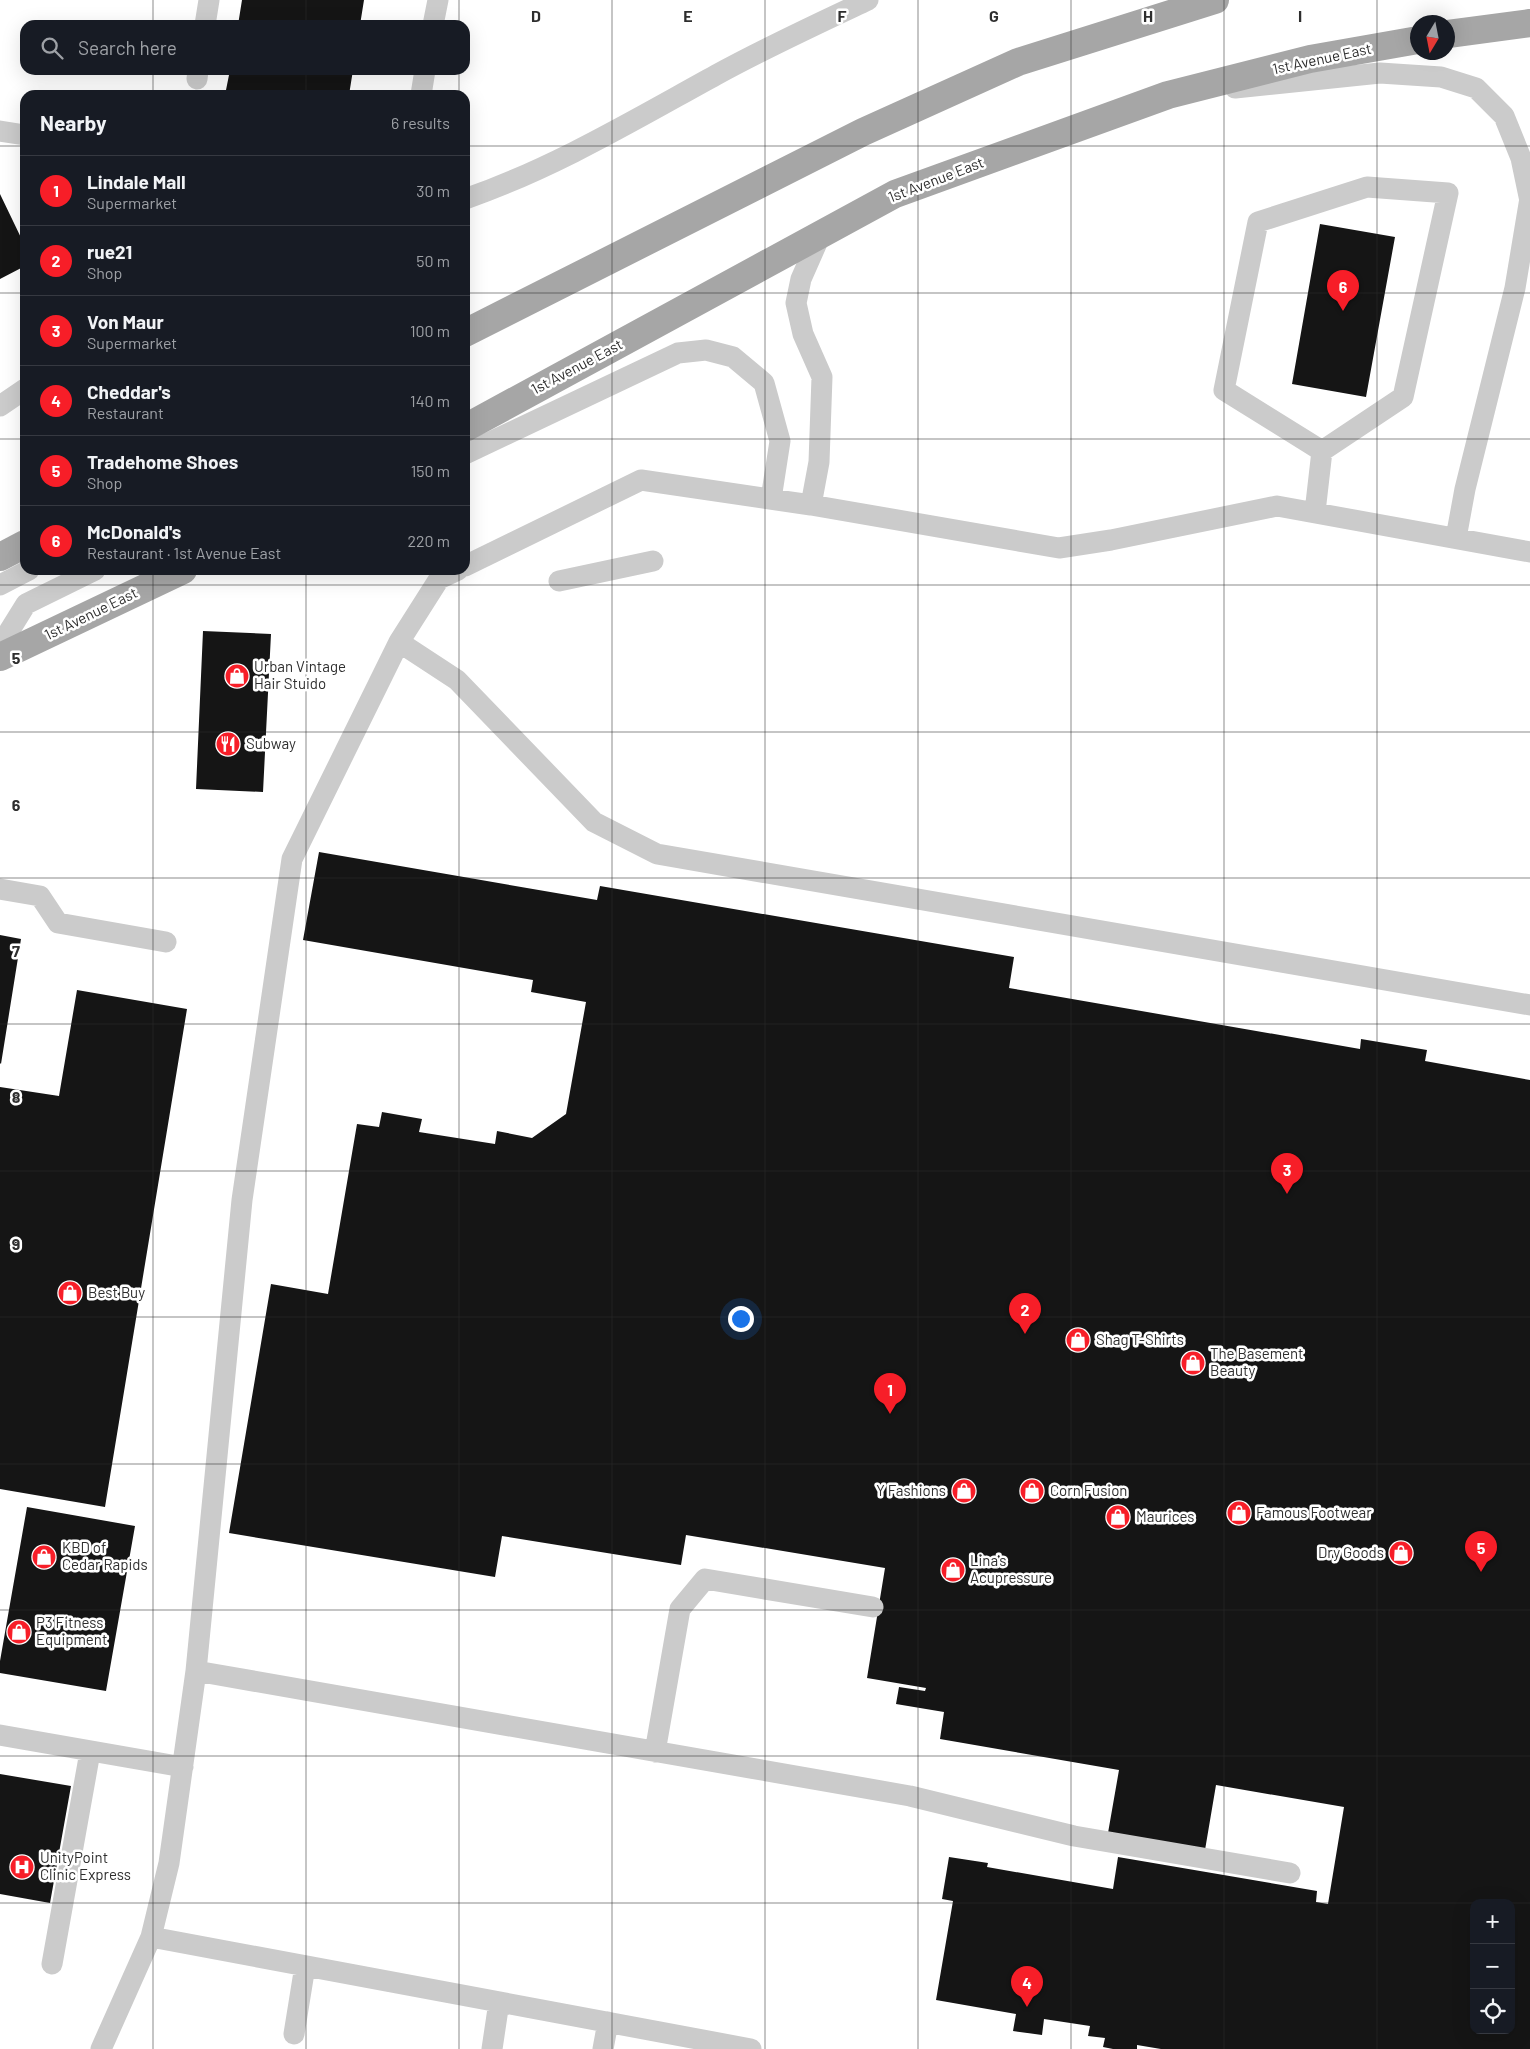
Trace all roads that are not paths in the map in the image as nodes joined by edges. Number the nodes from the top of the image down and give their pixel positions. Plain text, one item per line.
1 (209, 0) edge
2 (438, 0) edge
3 (868, 0) edge
4 (1215, 0) edge
5 (206, 20) edge
6 (434, 20) edge
7 (1530, 23) edge
8 (1455, 33) edge
9 (1410, 41) edge
10 (424, 75) edge
11 (422, 90) edge
12 (1168, 95) junction
13 (0, 131) edge
14 (20, 134) edge
15 (470, 197) edge
16 (1530, 200) edge
17 (820, 236) junction
18 (470, 331) edge
19 (20, 392) edge
20 (0, 406) edge
21 (470, 425) edge
22 (1322, 451) junction
23 (470, 452) edge
24 (771, 499) junction
25 (811, 506) junction
26 (1314, 512) junction
27 (1456, 538) junction
28 (20, 547) edge
29 (1530, 552) edge
30 (0, 557) edge
31 (653, 561) dead end
32 (470, 564) edge
33 (20, 575) edge
34 (84, 575) edge
35 (172, 575) edge
36 (447, 575) edge
37 (559, 580) dead end
38 (0, 585) edge
39 (399, 642) junction
40 (0, 646) edge
41 (0, 657) edge
42 (0, 889) edge
43 (166, 942) dead end
44 (1530, 1005) edge
45 (873, 1607) dead end
46 (196, 1671) junction
47 (0, 1736) edge
48 (90, 1752) junction
49 (655, 1752) junction
50 (183, 1767) junction
51 (1290, 1873) dead end
52 (151, 1937) junction
53 (52, 1964) dead end
54 (305, 1966) junction
55 (499, 2002) junction
56 (608, 2022) junction
57 (294, 2034) dead end
58 (715, 2045) edge
59 (101, 2049) edge
60 (492, 2049) edge
61 (603, 2049) edge
62 (751, 2049) edge

1 - 5 lane
2 - 6 lane
3 - 15 lane
4 - 18 main road
7 - 8 main road
9 - 12 main road, 1st Avenue East
10 - 11 lane
12 - 16 lane
12 - 17 main road, 1st Avenue East
13 - 14 lane
16 - 27 lane
17 - 21 main road, 1st Avenue East
17 - 25 lane
19 - 20 lane
22 - 22 lane
22 - 26 lane
23 - 24 lane
24 - 25 lane
24 - 32 lane
25 - 26 lane
26 - 27 lane
27 - 29 lane
28 - 30 main road
31 - 37 lane
33 - 38 lane
34 - 40 lane
35 - 41 main road, 1st Avenue East
36 - 39 lane
39 - 44 lane
39 - 46 lane
42 - 43 lane
45 - 49 lane
46 - 49 lane
46 - 50 lane
47 - 48 lane
48 - 50 lane
48 - 53 lane
49 - 51 lane
50 - 52 lane
52 - 54 lane
52 - 59 lane
54 - 55 lane
54 - 57 lane
55 - 56 lane
55 - 60 lane
56 - 58 lane
56 - 61 lane
58 - 62 lane

